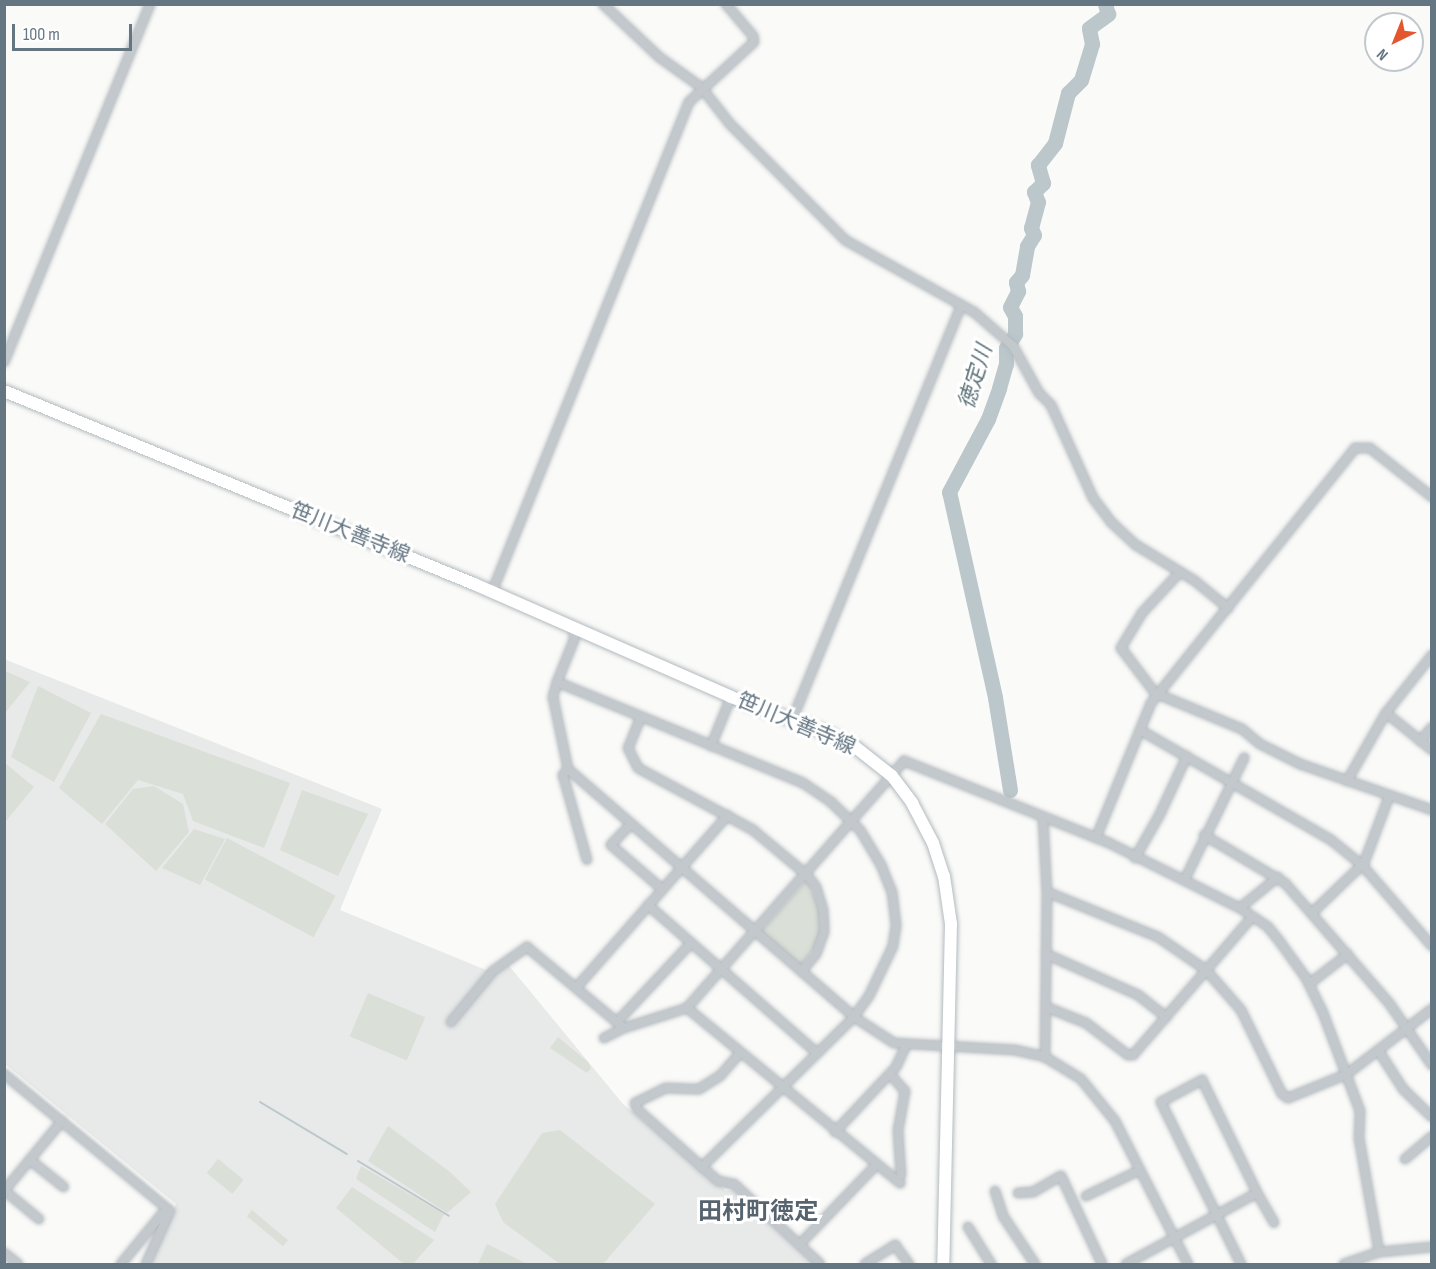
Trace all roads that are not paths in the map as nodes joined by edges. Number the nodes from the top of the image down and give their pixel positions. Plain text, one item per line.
1 (150, 4) edge
2 (603, 4) edge
3 (726, 4) edge
4 (701, 87) junction
5 (962, 305) junction
6 (4, 362) edge
7 (4, 391) edge
8 (1431, 497) edge
9 (1180, 572) junction
10 (492, 592) junction
11 (1228, 608) junction
12 (574, 627) junction
13 (1431, 655) edge
14 (557, 682) junction
15 (1160, 695) junction
16 (731, 697) junction
17 (1386, 713) junction
18 (640, 719) junction
19 (792, 720) junction
20 (1431, 727) edge
21 (1140, 730) junction
22 (1420, 741) junction
23 (711, 746) junction
24 (1431, 750) edge
25 (1186, 756) junction
26 (1244, 758) dead end
27 (568, 769) junction
28 (892, 776) junction
29 (1231, 780) junction
30 (1347, 781) junction
31 (1389, 797) junction
32 (1431, 809) edge
33 (728, 815) junction
34 (1043, 819) junction
35 (853, 822) junction
36 (631, 824) junction
37 (1204, 835) junction
38 (1095, 838) junction
39 (1135, 858) junction
40 (587, 860) dead end
41 (1362, 865) junction
42 (681, 868) junction
43 (807, 875) junction
44 (1278, 877) junction
45 (1185, 879) junction
46 (662, 889) junction
47 (1047, 892) junction
48 (648, 905) junction
49 (1240, 908) junction
50 (1313, 912) junction
51 (1252, 917) junction
52 (754, 931) junction
53 (691, 943) junction
54 (1431, 946) edge
55 (1046, 954) junction
56 (1348, 954) junction
57 (721, 970) junction
58 (1206, 970) junction
59 (801, 972) junction
60 (1310, 984) junction
61 (576, 988) junction
62 (1046, 1007) junction
63 (687, 1008) junction
64 (1431, 1009) edge
65 (854, 1017) junction
66 (1166, 1017) junction
67 (451, 1022) dead end
68 (617, 1022) junction
69 (1408, 1027) junction
70 (624, 1028) junction
71 (604, 1038) dead end
72 (906, 1046) junction
73 (949, 1047) junction
74 (1378, 1050) junction
75 (740, 1053) junction
76 (817, 1053) junction
77 (1045, 1057) junction
78 (1431, 1065) edge
79 (4, 1074) edge
80 (890, 1074) junction
81 (1347, 1074) junction
82 (782, 1087) junction
83 (1431, 1118) edge
84 (62, 1121) junction
85 (835, 1132) junction
86 (1431, 1136) edge
87 (1405, 1159) dead end
88 (30, 1160) junction
89 (875, 1166) junction
90 (702, 1167) junction
91 (1140, 1170) junction
92 (64, 1187) dead end
93 (5, 1191) edge
94 (994, 1191) dead end
95 (1018, 1193) dead end
96 (1257, 1193) junction
97 (1086, 1196) dead end
98 (167, 1208) junction
99 (1215, 1216) junction
100 (39, 1219) dead end
101 (1274, 1223) dead end
102 (968, 1227) dead end
103 (1174, 1237) junction
104 (800, 1244) junction
105 (1431, 1247) edge
106 (1379, 1252) junction
107 (4, 1253) edge
108 (18, 1264) edge
109 (122, 1264) edge
110 (146, 1264) edge
111 (820, 1264) edge
112 (866, 1264) edge
113 (909, 1264) edge
114 (943, 1264) edge
115 (991, 1264) edge
116 (1035, 1264) edge
117 (1102, 1264) edge
118 (1126, 1264) edge
119 (1188, 1264) edge
120 (1241, 1264) edge
121 (1344, 1264) edge

1 - 6 street
2 - 4 street
3 - 4 street
4 - 5 street
4 - 10 street
5 - 9 street
5 - 19 street
7 - 10 street, 笹川大善寺線
8 - 11 street
9 - 11 street
9 - 15 street
10 - 12 street, 笹川大善寺線
11 - 15 street
12 - 14 street
12 - 16 street, 笹川大善寺線
13 - 17 street
14 - 18 street
14 - 27 street
15 - 21 street
15 - 30 street
16 - 19 street, 笹川大善寺線
16 - 23 street
17 - 22 street
17 - 30 street
18 - 23 street
18 - 33 street
19 - 28 street, 笹川大善寺線
20 - 22 street
21 - 25 street
21 - 38 street
22 - 24 street
23 - 35 street
25 - 29 street
25 - 39 street
26 - 29 street
27 - 36 street
27 - 40 street
28 - 34 street
28 - 35 street
28 - 73 street, 笹川大善寺線
29 - 37 street
29 - 41 street
30 - 31 street
31 - 32 street
31 - 41 street
33 - 42 street
33 - 43 street
34 - 38 street
34 - 47 street
35 - 43 street
35 - 65 street
36 - 42 street
36 - 46 street
37 - 44 street
37 - 45 street
38 - 39 street
39 - 45 street
41 - 50 street
41 - 54 street
42 - 46 street
42 - 52 street
43 - 52 street
43 - 59 street
44 - 49 street
44 - 50 street
45 - 49 street
46 - 48 street
47 - 55 street
47 - 58 street
48 - 53 street
48 - 61 street
49 - 51 street
50 - 56 street
51 - 58 street
51 - 60 street
52 - 57 street
52 - 59 street
53 - 57 street
53 - 68 street
55 - 62 street
55 - 66 street
56 - 60 street
56 - 69 street
57 - 63 street
57 - 76 street
58 - 66 street
58 - 81 street
59 - 65 street
60 - 81 street
61 - 67 street
61 - 68 street
62 - 66 street
62 - 77 street
63 - 70 street
63 - 75 street
64 - 69 street
65 - 72 street
65 - 76 street
68 - 70 street
69 - 74 street
69 - 78 street
70 - 71 street
72 - 73 street
72 - 80 street
73 - 77 street
73 - 114 street, 笹川大善寺線
74 - 81 street
74 - 83 street
75 - 82 street
75 - 90 street
76 - 82 street
77 - 91 street
79 - 84 street
80 - 85 street
80 - 89 street
81 - 106 street
82 - 85 street
82 - 90 street
84 - 88 street
84 - 98 street
85 - 89 street
86 - 87 street
88 - 92 street
88 - 93 street
89 - 104 street
90 - 104 street
91 - 97 street
91 - 103 street
93 - 100 street
94 - 116 street
95 - 117 street
96 - 99 street
96 - 99 street
96 - 101 street
98 - 109 street
98 - 110 street
99 - 103 street
99 - 120 street
102 - 115 street
103 - 118 street
103 - 119 street
104 - 111 street
105 - 106 street
106 - 121 street
107 - 108 street
112 - 113 street

